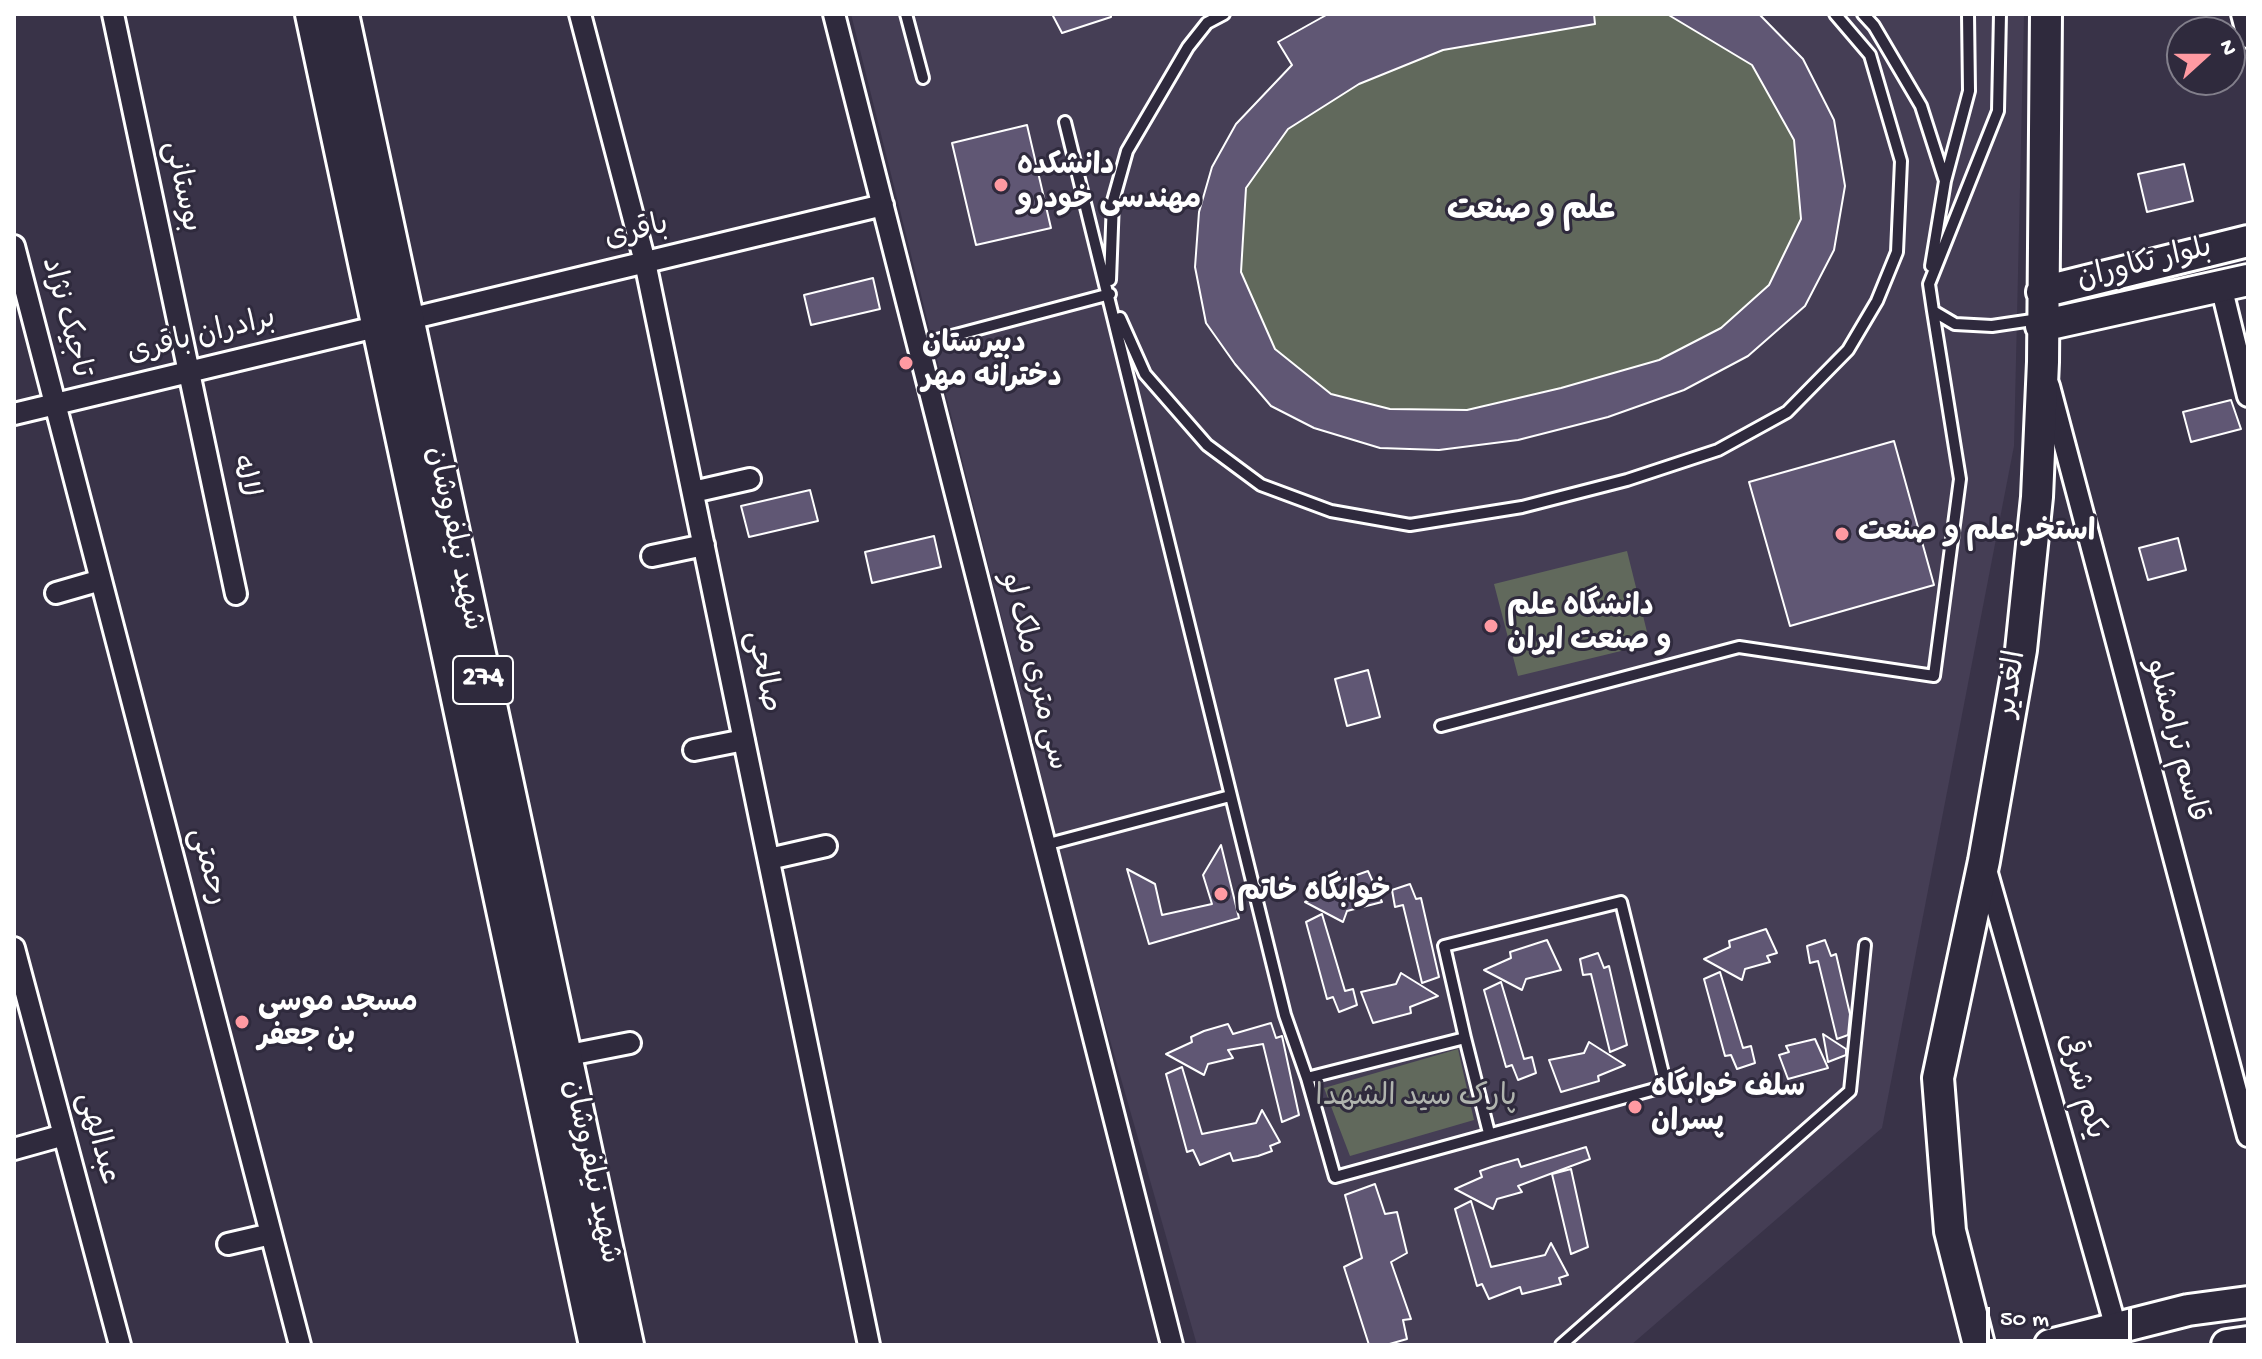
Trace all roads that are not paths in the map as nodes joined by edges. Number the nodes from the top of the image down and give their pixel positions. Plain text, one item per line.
1 (113, 14) edge
2 (313, 14) edge
3 (341, 14) edge
4 (580, 14) edge
5 (834, 14) edge
6 (906, 14) edge
7 (1224, 14) edge
8 (1835, 14) edge
9 (1863, 14) edge
10 (1968, 14) edge
11 (2000, 14) edge
12 (2046, 14) edge
13 (2242, 14) edge
14 (1205, 19) edge
15 (2248, 37) edge
16 (923, 78) dead end
17 (1065, 122) dead end
18 (1945, 181) junction
19 (883, 205) junction
20 (2248, 241) edge
21 (14, 246) edge
22 (645, 262) junction
23 (2234, 283) edge
24 (1929, 284) junction
25 (1110, 294) junction
26 (1933, 311) junction
27 (2042, 312) junction
28 (392, 323) junction
29 (918, 345) junction
30 (2043, 362) junction
31 (189, 372) junction
32 (2248, 396) edge
33 (55, 404) junction
34 (14, 414) edge
35 (750, 479) dead end
36 (693, 492) junction
37 (704, 545) junction
38 (652, 556) dead end
39 (101, 580) junction
40 (56, 593) dead end
41 (236, 594) dead end
42 (1441, 726) dead end
43 (744, 740) junction
44 (694, 750) dead end
45 (1230, 796) junction
46 (1045, 845) junction
47 (826, 846) dead end
48 (769, 859) junction
49 (1984, 861) junction
50 (1865, 945) dead end
51 (14, 948) edge
52 (1465, 1038) junction
53 (630, 1043) dead end
54 (564, 1056) junction
55 (1307, 1078) junction
56 (1489, 1133) junction
57 (64, 1135) junction
58 (2248, 1136) edge
59 (14, 1149) edge
60 (271, 1234) junction
61 (228, 1244) dead end
62 (2248, 1302) edge
63 (2116, 1328) junction
64 (2248, 1342) edge
65 (120, 1345) edge
66 (300, 1345) edge
67 (597, 1345) edge
68 (626, 1345) edge
69 (869, 1345) edge
70 (1172, 1345) edge
71 (1561, 1345) edge
72 (1979, 1345) edge
73 (2050, 1345) edge
74 (2227, 1345) edge

1 - 31 street, بوستانی
2 - 28 main road, شهید نیلفروشان / 274
3 - 28 main road, شهید نیلفروشان / 274
4 - 22 street, صالحی
5 - 19 street, سی متری ملک لو
6 - 16 lane
7 - 14 lane
8 - 25 lane
9 - 18 lane
10 - 18 lane
11 - 24 lane
12 - 27 main road, الغدیر
13 - 15 street
14 - 25 lane
17 - 25 lane
18 - 24 lane
19 - 22 street, باقری
19 - 29 street, سی متری ملک لو
20 - 27 main road, بلوار تکاوران
21 - 33 street, تاجیک نژاد
22 - 28 street, باقری
22 - 36 street, صالحی
23 - 27 main road, بلوار تکاوران
23 - 32 street
24 - 26 lane
25 - 29 lane
25 - 45 lane
26 - 27 lane
26 - 42 lane
27 - 30 main road, الغدیر
28 - 31 street, برادران باقری
28 - 54 main road, شهید نیلفروشان / 274
28 - 67 main road, شهید نیلفروشان / 274
29 - 46 street, سی متری ملک لو
30 - 49 main road, الغدیر
30 - 58 street, قاسم ترامشلو
31 - 33 street, برادران باقری
31 - 41 street, لاله
33 - 34 street, برادران باقری
33 - 39 street, رحمتی
35 - 36 street
36 - 37 street, صالحی
37 - 38 street
37 - 43 street, صالحی
39 - 40 street
39 - 60 street, رحمتی
43 - 44 street
43 - 48 street, صالحی
45 - 46 lane
45 - 55 lane
46 - 70 street, سی متری ملک لو
47 - 48 street
48 - 69 street, صالحی
49 - 63 street, یکم شرقی
49 - 72 main road, الغدیر
50 - 71 lane
51 - 57 street, عبدالهی
52 - 55 lane
52 - 56 lane
52 - 56 lane
53 - 54 street
54 - 68 main road, شهید نیلفروشان / 274
55 - 56 lane
57 - 59 street
57 - 65 street, عبدالهی
60 - 61 street
60 - 66 street, رحمتی
62 - 63 main road
63 - 73 main road
64 - 74 main road

